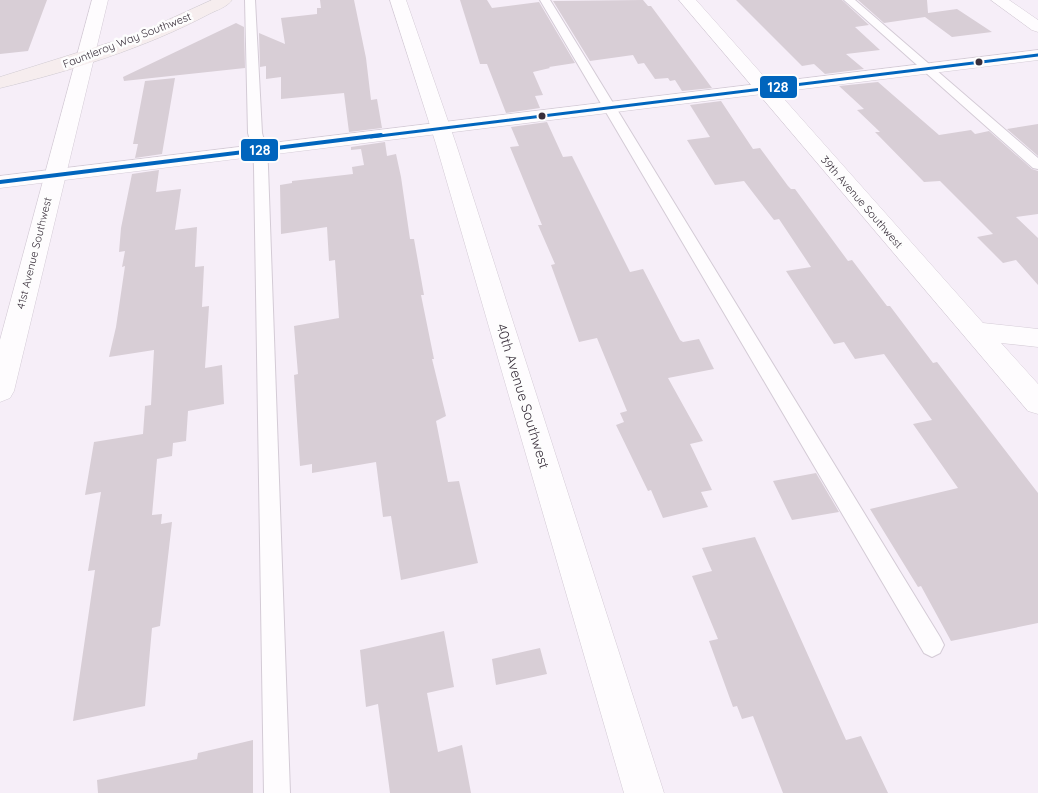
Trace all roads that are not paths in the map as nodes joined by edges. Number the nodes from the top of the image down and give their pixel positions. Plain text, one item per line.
1 (100, 0) edge
2 (224, 0) edge
3 (250, 0) edge
4 (398, 0) edge
5 (545, 0) edge
6 (687, 0) edge
7 (849, 0) edge
8 (999, 0) edge
9 (1038, 27) edge
10 (1038, 55) edge
11 (86, 58) junction
12 (929, 69) junction
13 (0, 83) edge
14 (763, 89) junction
15 (609, 108) junction
16 (441, 128) junction
17 (260, 151) junction
18 (1038, 165) edge
19 (54, 176) junction
20 (0, 182) edge
21 (976, 331) junction
22 (1038, 338) edge
23 (0, 391) edge
24 (1038, 403) edge
25 (932, 645) dead end
26 (277, 793) edge
27 (644, 793) edge

1 - 11 street, 41st Avenue Southwest
2 - 11 main road, Fauntleroy Way Southwest
3 - 17 lane
4 - 16 street, 40th Avenue Southwest
5 - 15 lane
6 - 14 street, 39th Avenue Southwest
7 - 12 lane
8 - 9 street
10 - 12 street
11 - 13 main road, Fauntleroy Way Southwest
11 - 19 street, 41st Avenue Southwest
12 - 14 street
12 - 18 lane
14 - 15 street
14 - 21 street, 39th Avenue Southwest
15 - 16 street
15 - 25 lane
16 - 17 street
16 - 27 street, 40th Avenue Southwest
17 - 19 street
17 - 26 lane
19 - 20 street
19 - 23 street, 41st Avenue Southwest
21 - 22 street
21 - 24 street, 39th Avenue Southwest

